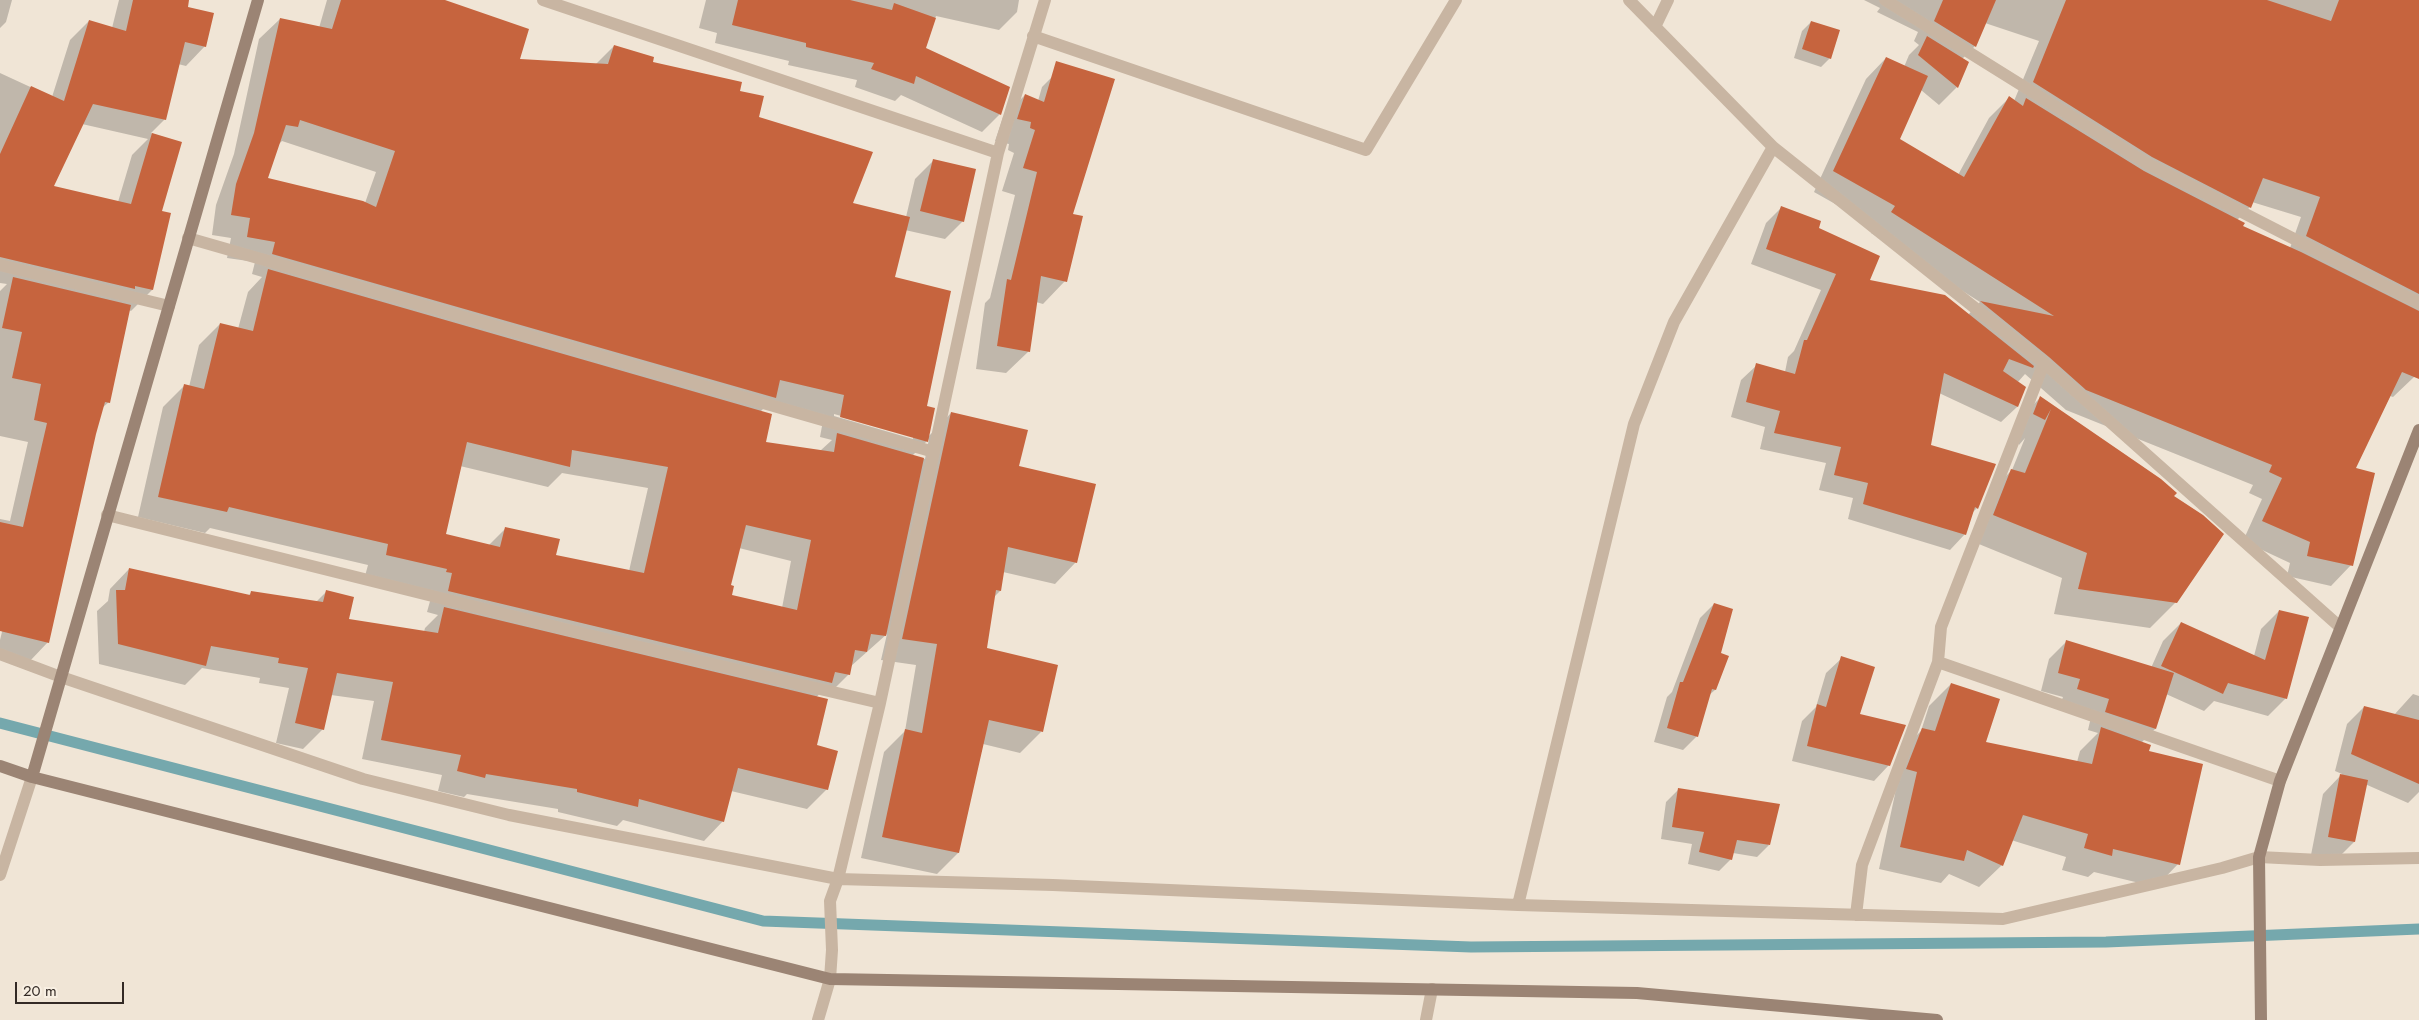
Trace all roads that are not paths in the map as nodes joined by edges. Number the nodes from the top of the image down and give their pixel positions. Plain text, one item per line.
1 (258, 0) edge
2 (543, 0) edge
3 (1045, 0) edge
4 (1456, 0) edge
5 (1629, 0) edge
6 (1668, 0) edge
7 (1885, 0) edge
8 (1655, 27) junction
9 (1033, 36) junction
10 (1773, 147) junction
11 (998, 153) junction
12 (188, 238) junction
13 (0, 265) edge
14 (2419, 303) edge
15 (169, 306) junction
16 (2044, 363) junction
17 (2419, 430) edge
18 (934, 452) junction
19 (107, 516) junction
20 (2340, 627) junction
21 (0, 654) edge
22 (1938, 662) junction
23 (61, 677) junction
24 (880, 703) junction
25 (0, 766) edge
26 (32, 777) junction
27 (2280, 781) junction
28 (2259, 857) junction
29 (2419, 858) edge
30 (0, 875) edge
31 (838, 879) junction
32 (1518, 905) junction
33 (1856, 915) junction
34 (830, 979) junction
35 (1432, 989) junction
36 (2261, 1017) edge
37 (818, 1020) edge
38 (1426, 1020) edge
39 (1937, 1020) edge

1 - 12 street
2 - 11 street
3 - 9 street
4 - 9 street
5 - 8 street
6 - 8 street
7 - 14 street
8 - 10 street
9 - 11 street
10 - 16 street
10 - 32 street
11 - 18 street
12 - 15 street
12 - 18 street
13 - 15 street
15 - 19 street
16 - 20 street
16 - 22 street
17 - 20 street
18 - 24 street
19 - 23 street
19 - 24 street
20 - 27 street
21 - 23 street
22 - 27 street
22 - 33 street
23 - 26 street
23 - 31 street
24 - 31 street
25 - 26 street
26 - 30 street
26 - 34 street
27 - 28 street
28 - 29 street
28 - 33 street
28 - 36 street
31 - 32 street
31 - 34 street
32 - 33 street
34 - 35 street
34 - 37 street
35 - 38 street
35 - 39 street

